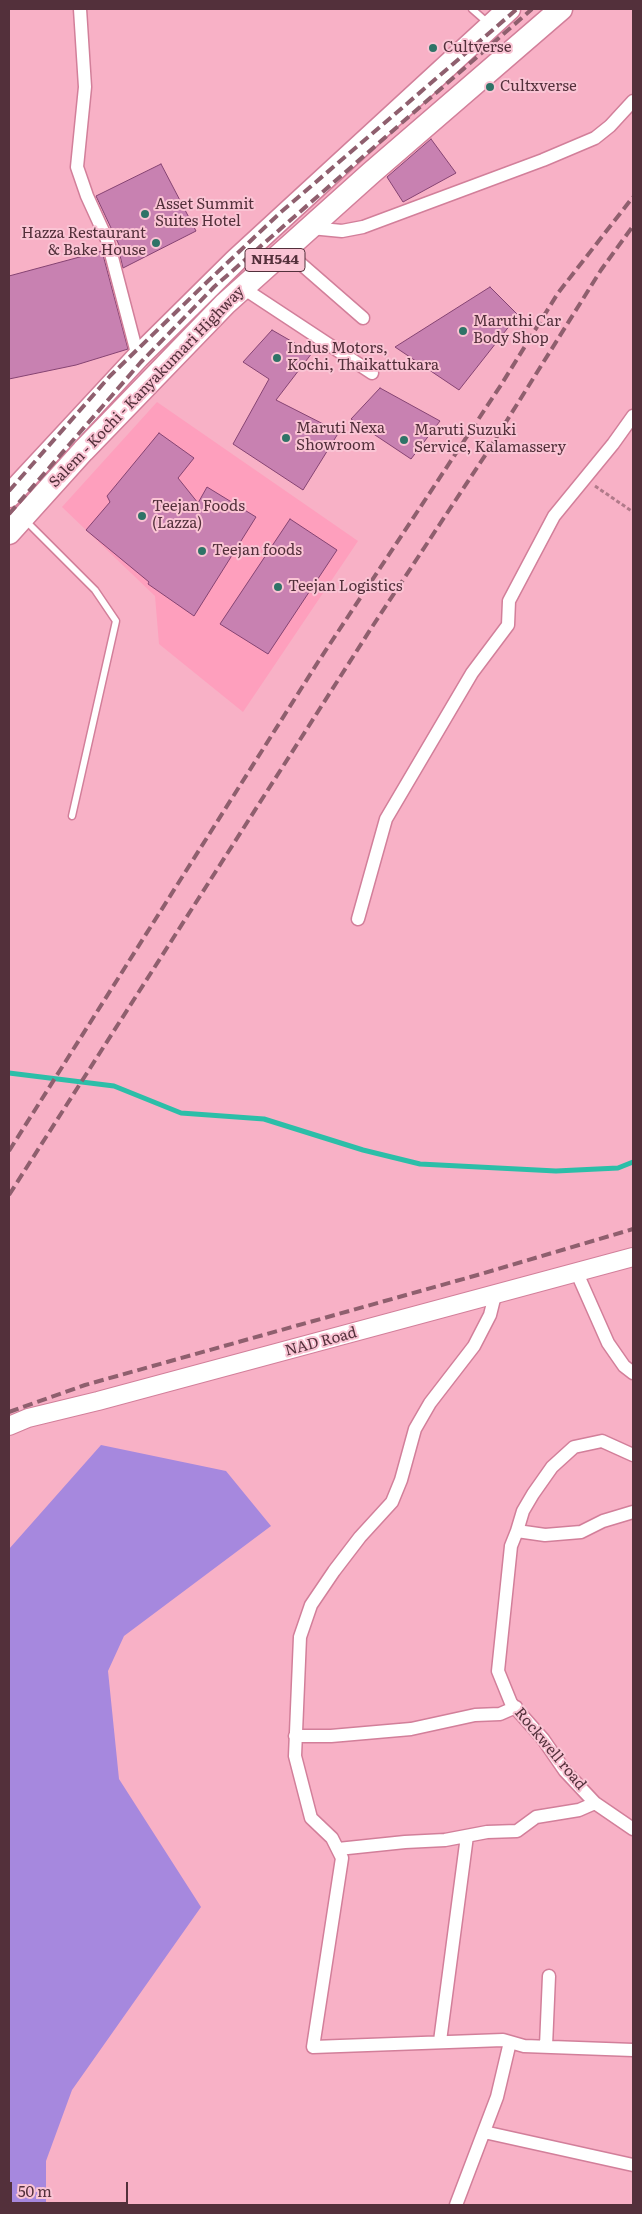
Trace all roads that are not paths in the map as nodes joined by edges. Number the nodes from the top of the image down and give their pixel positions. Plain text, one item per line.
1 (80, 9) edge
2 (472, 9) edge
3 (509, 9) edge
4 (561, 9) edge
5 (491, 25) junction
6 (633, 101) edge
7 (311, 228) junction
8 (285, 250) junction
9 (243, 288) junction
10 (363, 318) dead end
11 (138, 357) junction
12 (372, 373) dead end
13 (633, 416) edge
14 (9, 496) edge
15 (16, 525) edge
16 (72, 816) dead end
17 (358, 920) dead end
18 (633, 1257) edge
19 (577, 1273) junction
20 (495, 1295) junction
21 (633, 1373) edge
22 (9, 1426) edge
23 (633, 1455) edge
24 (633, 1512) edge
25 (517, 1531) junction
26 (516, 1707) junction
27 (296, 1736) junction
28 (595, 1803) junction
29 (633, 1829) edge
30 (467, 1836) junction
31 (633, 1841) edge
32 (338, 1849) junction
33 (549, 1976) dead end
34 (440, 2041) junction
35 (510, 2042) junction
36 (546, 2046) junction
37 (633, 2050) edge
38 (484, 2132) junction
39 (633, 2165) edge
40 (456, 2205) edge

1 - 11 street
2 - 5 lane
3 - 5 highway, Salem - Kochi - Kanyakumari Highway / NH544
4 - 7 highway, Salem - Kochi - Kanyakumari Highway / NH544
5 - 11 highway, Salem - Kochi - Kanyakumari Highway / NH544
6 - 7 street
7 - 8 highway, Salem - Kochi - Kanyakumari Highway / NH544
8 - 9 highway, Salem - Kochi - Kanyakumari Highway / NH544
8 - 10 street
9 - 12 street
9 - 15 highway, Salem - Kochi - Kanyakumari Highway / NH544
11 - 14 highway, Salem - Kochi - Kanyakumari Highway / NH544
13 - 17 street
15 - 16 lane
18 - 19 street, NAD Road
19 - 20 street, NAD Road
19 - 21 street
20 - 22 street, NAD Road
20 - 27 street
23 - 25 street, Rockwell road
24 - 25 street
25 - 26 street, Rockwell road
26 - 27 street
26 - 28 street, Rockwell road
27 - 32 street
28 - 29 street, Rockwell road
28 - 30 street
29 - 31 street
30 - 32 street
30 - 34 street
32 - 34 street
33 - 36 street
34 - 35 street
35 - 36 street
35 - 38 street
36 - 37 street
38 - 39 street
38 - 40 street

